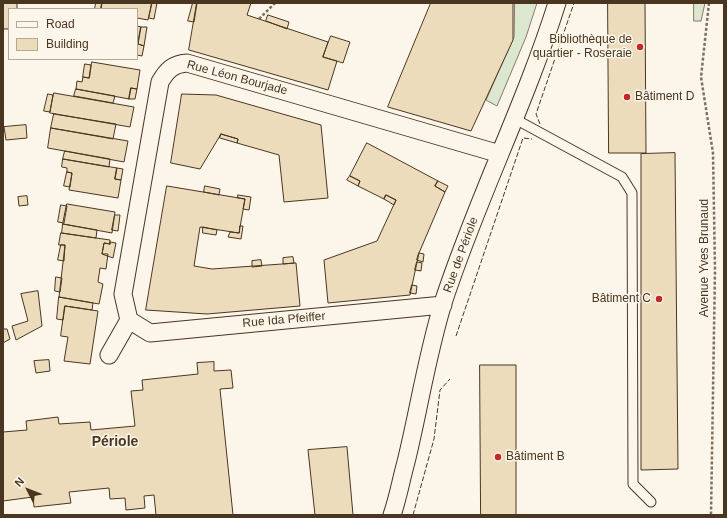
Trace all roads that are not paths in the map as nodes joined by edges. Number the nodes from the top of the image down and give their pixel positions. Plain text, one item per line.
1 (552, 8) edge
2 (515, 119) junction
3 (500, 154) junction
4 (443, 305) junction
5 (128, 320) junction
6 (109, 356) dead end
7 (651, 502) dead end
8 (392, 515) edge

1 - 2 street, Rue de Périole
2 - 3 street, Rue de Périole
2 - 7 lane
3 - 4 street, Rue de Périole
3 - 5 street, Rue Léon Bourjade
4 - 5 street, Rue Ida Pfeiffer
4 - 8 street, Rue de Périole
5 - 6 street

